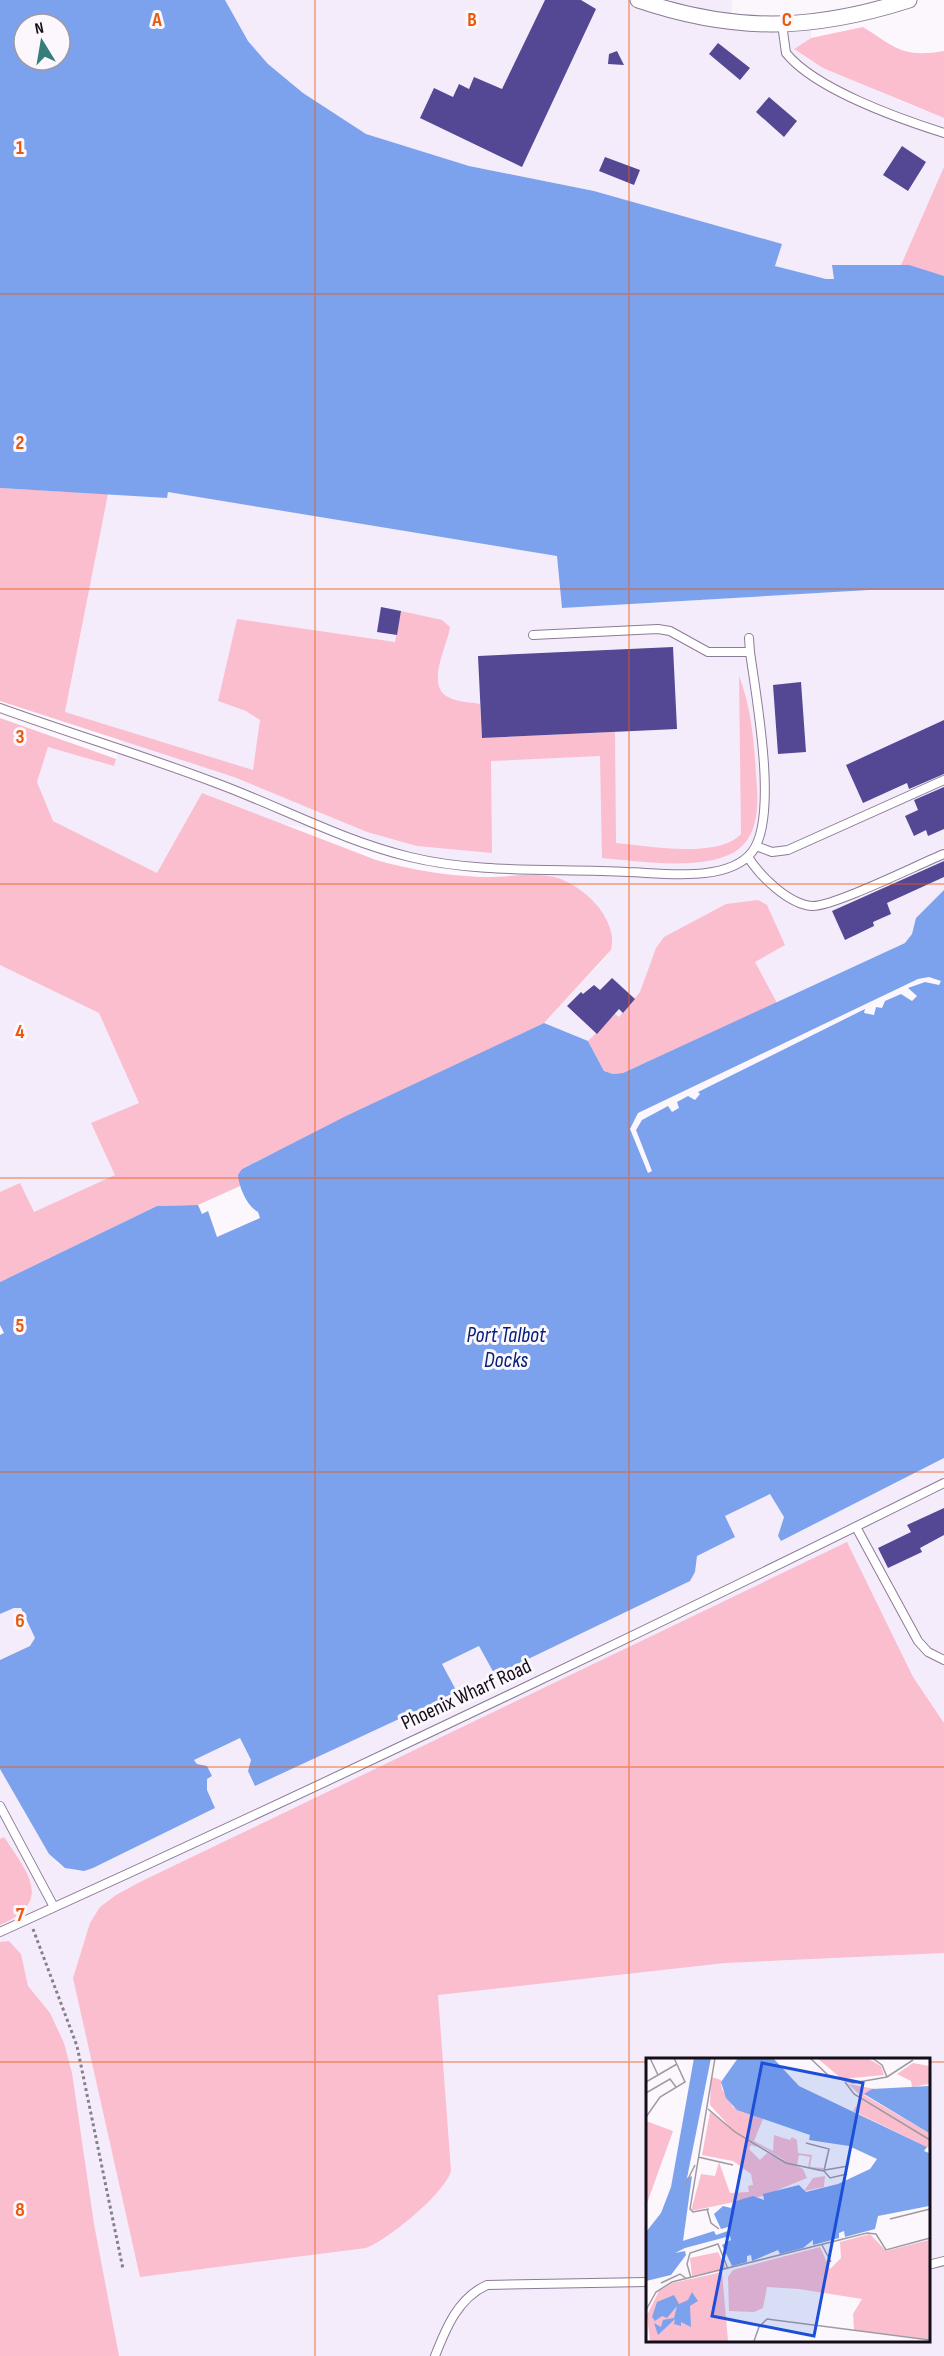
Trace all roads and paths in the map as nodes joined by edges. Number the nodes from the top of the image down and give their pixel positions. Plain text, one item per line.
1 (639, 0) edge
2 (909, 0) edge
3 (782, 24) junction
4 (944, 134) edge
5 (533, 635) dead end
6 (749, 638) dead end
7 (750, 652) junction
8 (0, 708) edge
9 (944, 780) edge
10 (756, 846) junction
11 (944, 854) edge
12 (747, 857) junction
13 (944, 1483) edge
14 (856, 1527) junction
15 (944, 1660) edge
16 (0, 1806) edge
17 (54, 1907) junction
18 (29, 1919) dead end
19 (0, 1932) edge
20 (944, 2261) edge
21 (929, 2265) edge
22 (123, 2270) dead end
23 (646, 2282) edge
24 (435, 2356) edge

1 - 3 street
2 - 3 street
3 - 4 lane
5 - 7 lane
6 - 7 lane
7 - 10 lane
8 - 12 lane
9 - 10 lane
10 - 12 lane
11 - 12 lane
13 - 14 lane, Phoenix Wharf Road
14 - 15 lane
14 - 17 lane, Phoenix Wharf Road
16 - 17 lane
17 - 19 lane, Phoenix Wharf Road
18 - 22 path
20 - 21 lane
23 - 24 lane

